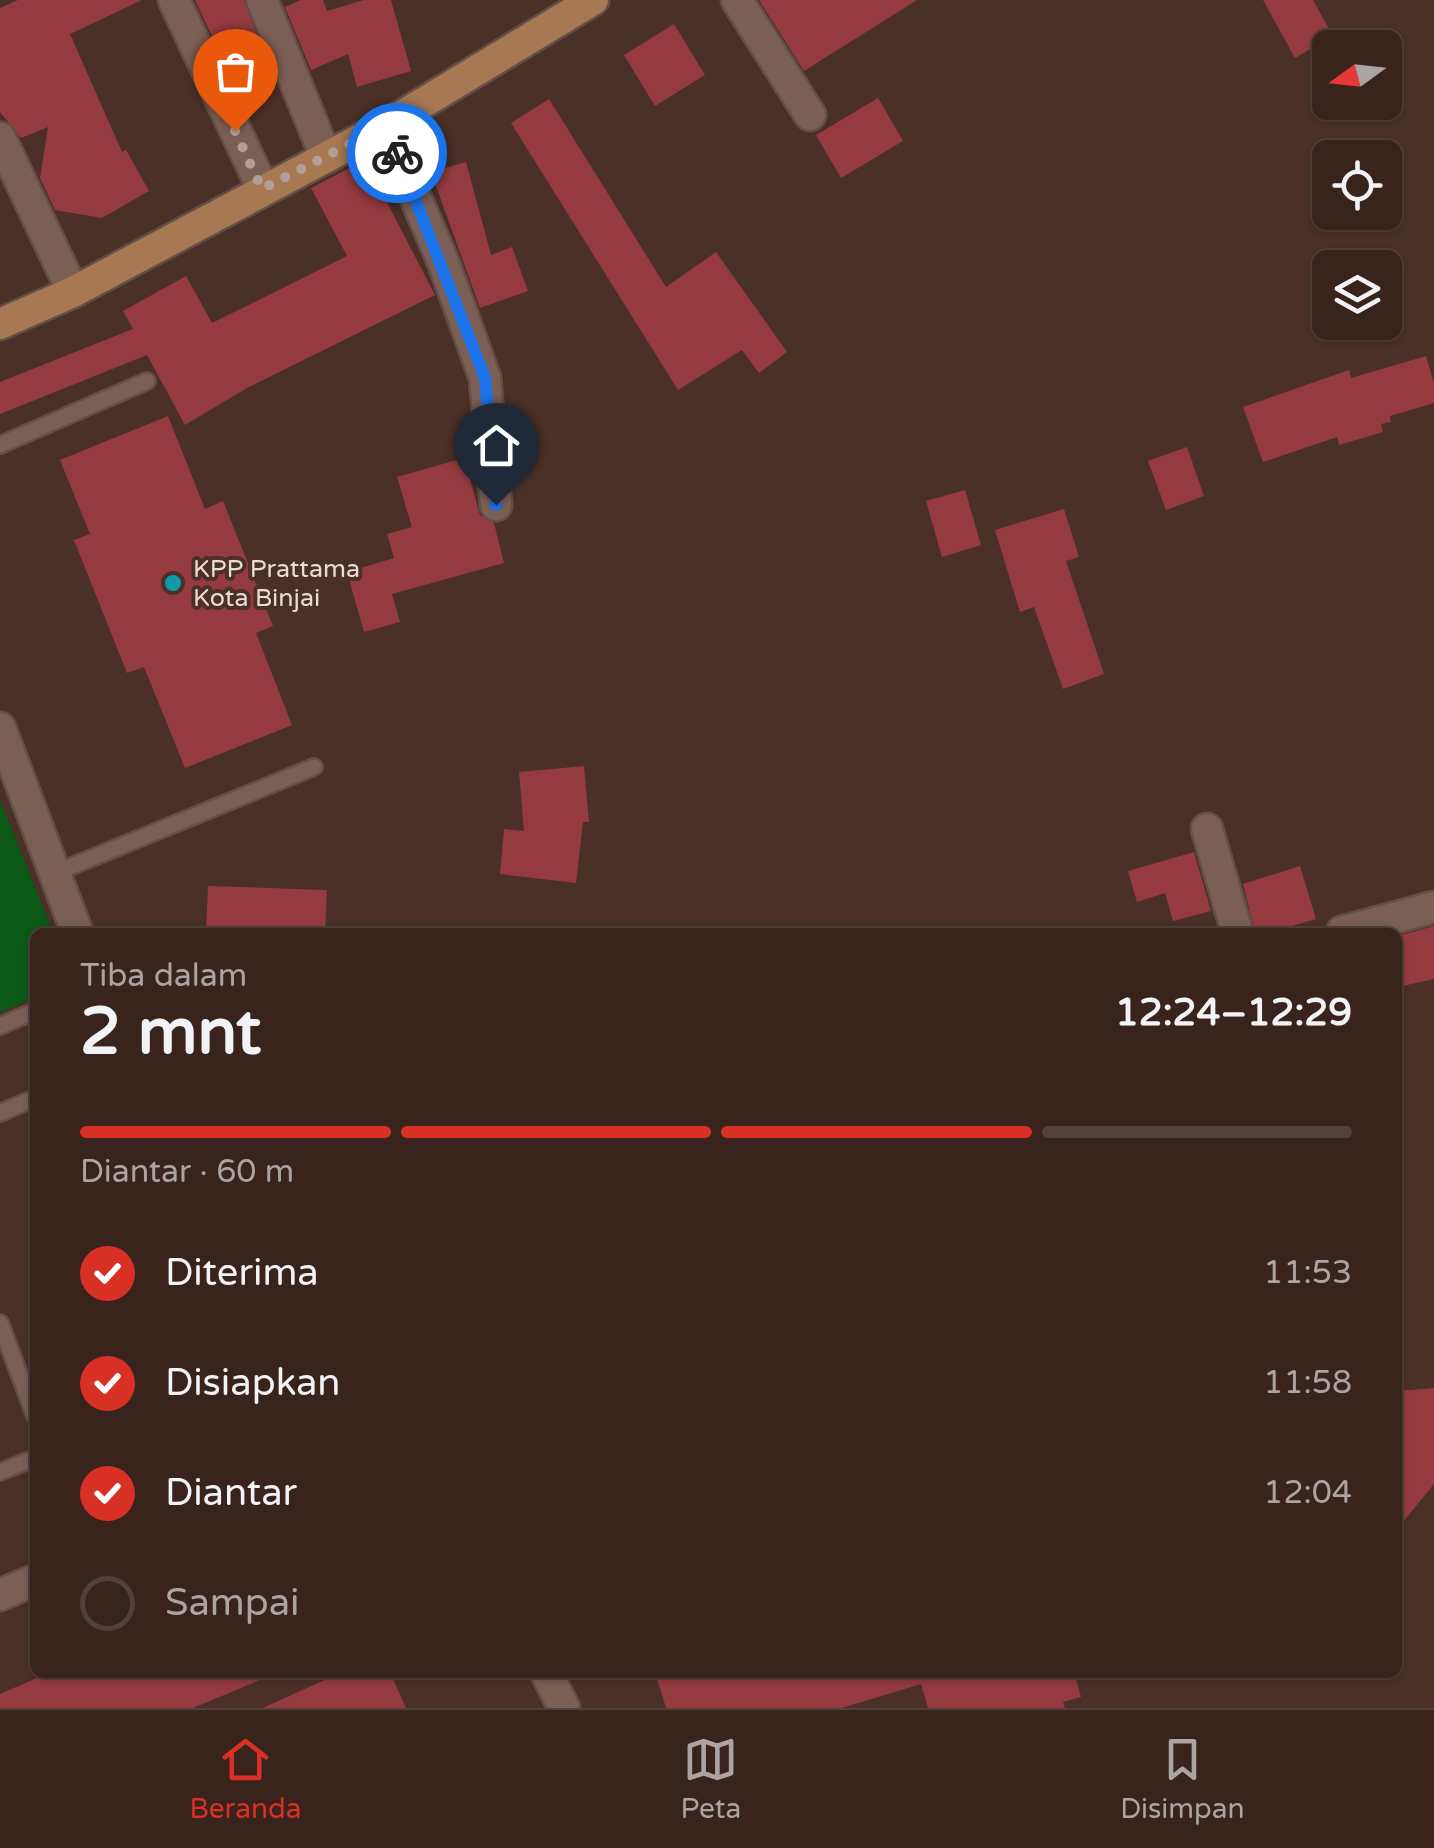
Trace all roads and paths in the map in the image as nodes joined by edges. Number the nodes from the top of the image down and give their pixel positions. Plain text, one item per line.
1 (174, 0) edge
2 (262, 0) edge
3 (593, 0) edge
4 (737, 0) edge
5 (810, 115) dead end
6 (385, 126) junction
7 (0, 138) edge
8 (325, 155) junction
9 (262, 189) junction
10 (73, 292) junction
11 (0, 324) edge
12 (147, 381) dead end
13 (0, 444) edge
14 (496, 505) dead end
15 (0, 728) edge
16 (314, 767) dead end
17 (1207, 829) dead end
18 (55, 873) junction
19 (1434, 907) edge
20 (76, 928) edge
21 (1236, 928) edge
22 (1357, 928) edge
23 (30, 1013) edge
24 (0, 1026) edge
25 (30, 1100) edge
26 (0, 1113) edge
27 (0, 1323) edge
28 (30, 1403) edge
29 (30, 1460) edge
30 (0, 1472) edge
31 (30, 1582) edge
32 (0, 1595) edge
33 (555, 1678) edge
34 (564, 1708) edge

1 - 9 street
2 - 8 street
3 - 6 main road
4 - 5 street
6 - 8 main road
6 - 14 street
7 - 10 street
8 - 9 main road
9 - 10 main road
10 - 11 main road
12 - 13 lane
15 - 18 street
16 - 18 lane
17 - 21 street
18 - 20 street
19 - 22 street
23 - 24 lane
25 - 26 lane
27 - 28 lane
29 - 30 lane
31 - 32 street
33 - 34 street

